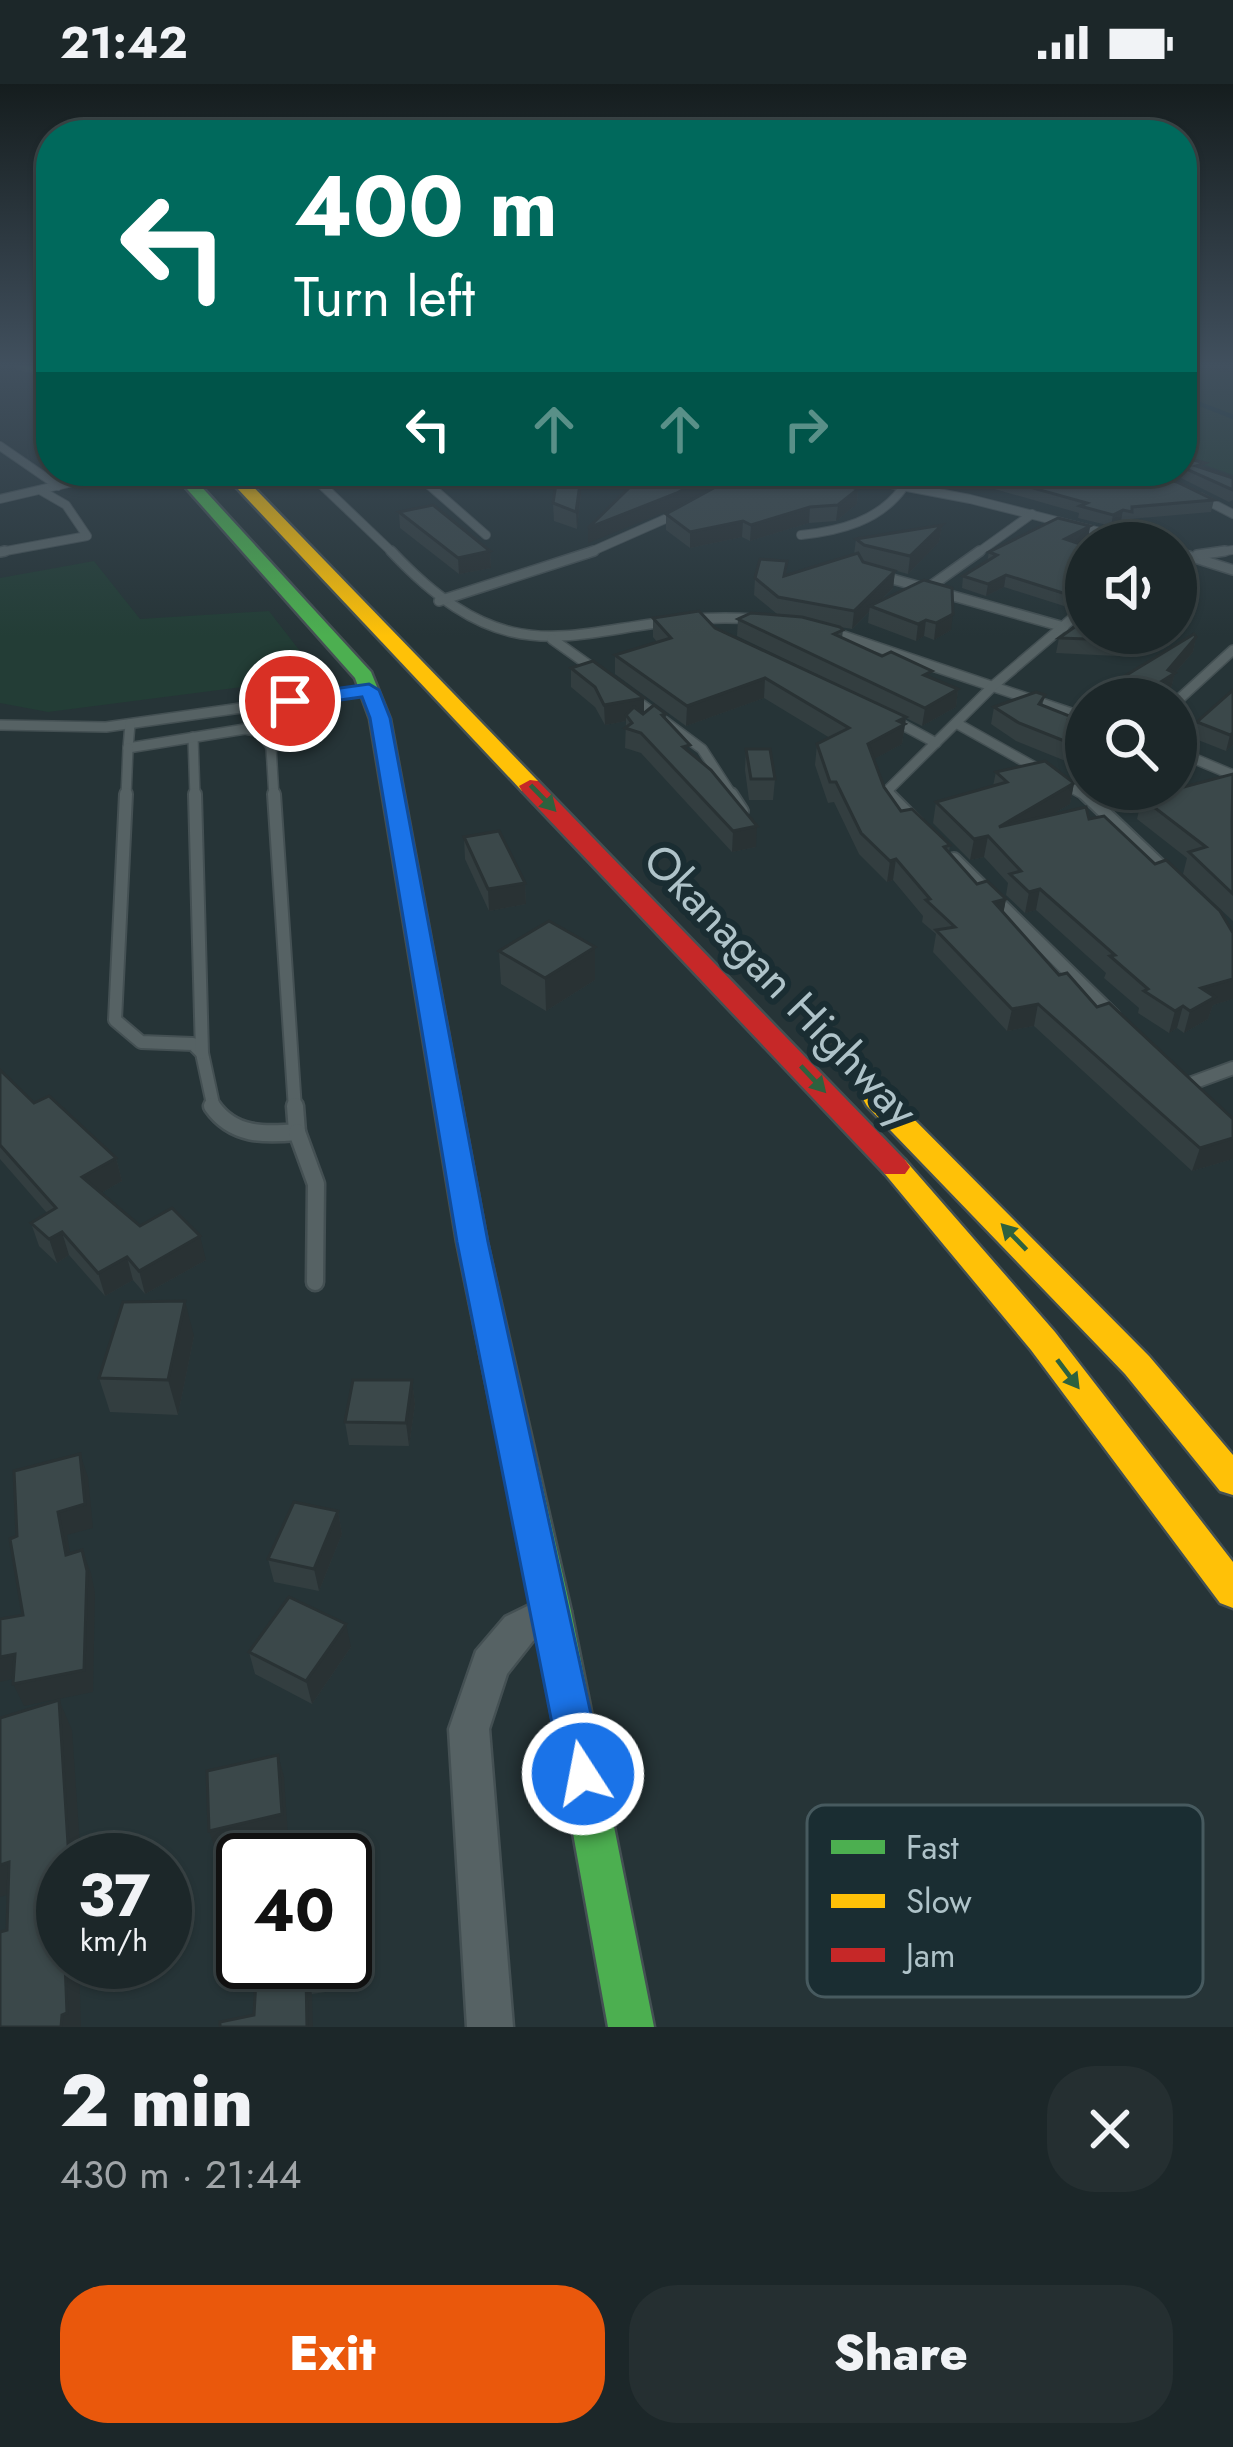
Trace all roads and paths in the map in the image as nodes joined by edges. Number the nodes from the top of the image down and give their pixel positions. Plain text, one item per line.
1 (58, 486) edge
2 (192, 486) edge
3 (243, 486) edge
4 (269, 486) edge
5 (324, 486) edge
6 (430, 486) edge
7 (728, 486) edge
8 (894, 486) edge
9 (903, 488) junction
10 (40, 490) junction
11 (712, 496) edge
12 (1198, 496) edge
13 (1, 498) edge
14 (692, 506) edge
15 (1032, 514) junction
16 (1233, 514) edge
17 (1065, 523) edge
18 (486, 535) dead end
19 (802, 535) dead end
20 (1233, 550) edge
21 (0, 552) edge
22 (1197, 555) edge
23 (1197, 558) edge
24 (1233, 570) edge
25 (865, 571) edge
26 (928, 589) junction
27 (439, 601) junction
28 (758, 620) edge
29 (1064, 627) joint
30 (818, 628) edge
31 (551, 638) junction
32 (1233, 650) edge
33 (601, 674) edge
34 (1197, 683) edge
35 (993, 686) junction
36 (618, 687) edge
37 (369, 690) junction
38 (874, 711) edge
39 (1065, 711) edge
40 (0, 722) edge
41 (956, 723) junction
42 (130, 724) junction
43 (193, 737) junction
44 (936, 743) junction
45 (128, 748) junction
46 (1197, 760) edge
47 (1233, 775) edge
48 (744, 815) edge
49 (1184, 889) edge
50 (750, 974) dead end
51 (1118, 1020) edge
52 (202, 1053) junction
53 (1233, 1068) edge
54 (1168, 1069) edge
55 (851, 1074) dead end
56 (1184, 1086) junction
57 (1201, 1102) edge
58 (297, 1132) junction
59 (315, 1282) dead end
60 (1233, 1480) edge
61 (1233, 1591) edge
62 (552, 1611) junction
63 (490, 2027) edge
64 (631, 2027) edge

1 - 10 lane
2 - 37 main road
3 -> 61 main road, Okanagan Highway
4 - 50 main road, Okanagan Highway
5 - 27 lane
6 - 18 lane
7 - 11 lane
8 - 9 lane
9 - 15 lane
9 - 19 lane
10 - 13 lane
10 - 21 lane
12 - 16 lane
14 - 27 lane
15 - 17 lane
15 - 26 lane
20 - 22 lane
23 - 24 lane
25 - 26 lane
26 - 29 lane
27 - 31 lane
28 - 31 lane
29 - 35 lane
30 - 35 lane
31 - 33 lane
32 - 34 lane
35 - 39 lane
35 - 41 lane
36 - 48 lane
37 - 42 lane
37 - 62 main road
38 - 44 lane
40 - 42 lane
41 - 44 lane
41 - 49 lane
42 - 45 lane
43 - 45 lane
43 - 52 lane
43 - 58 lane
44 - 51 lane
45 - 52 lane
46 - 47 lane
52 - 58 lane
53 - 56 lane
54 - 56 lane
60 -> 55 main road, Okanagan Highway
56 - 57 lane
58 - 59 lane
62 - 63 street
62 - 64 main road

